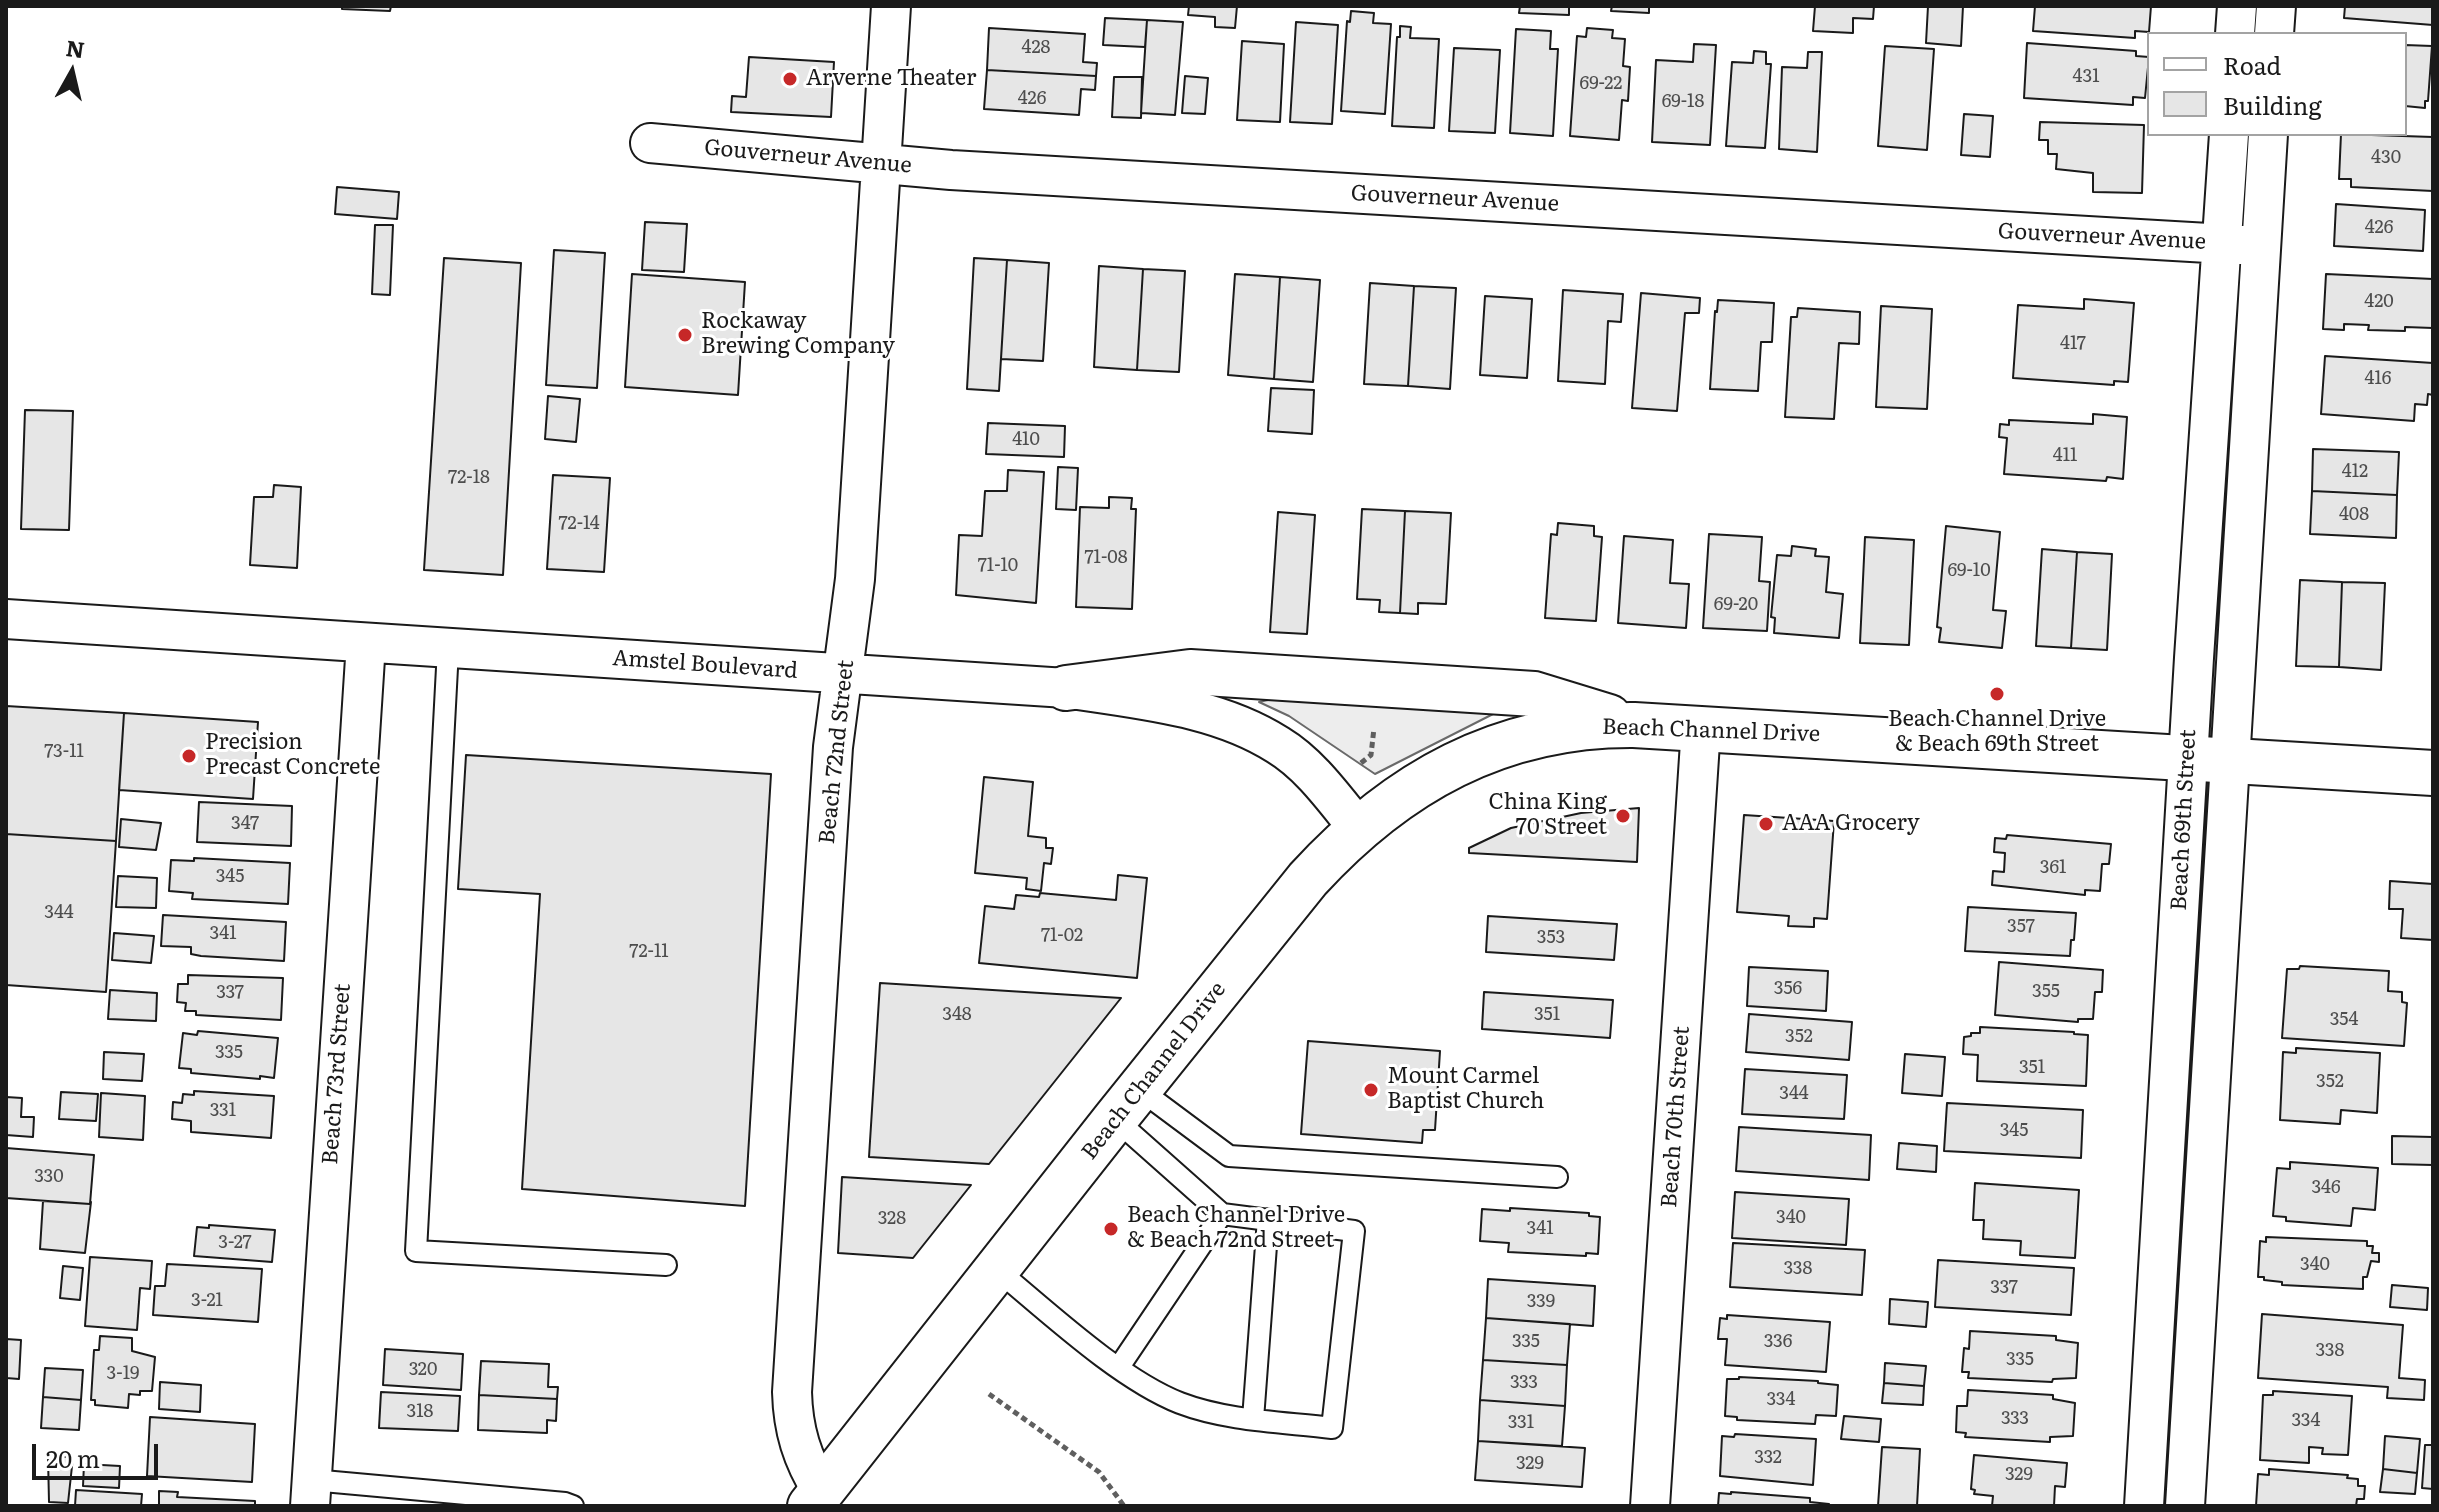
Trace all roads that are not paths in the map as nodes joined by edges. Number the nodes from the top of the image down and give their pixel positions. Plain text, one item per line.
1 (891, 6) edge
2 (2237, 6) edge
3 (2276, 6) edge
4 (2235, 32) edge
5 (2274, 32) edge
6 (2229, 136) edge
7 (2268, 136) edge
8 (650, 143) dead end
9 (881, 163) junction
10 (2222, 244) junction
11 (2260, 246) junction
12 (6, 619) edge
13 (366, 643) junction
14 (448, 649) junction
15 (843, 674) junction
16 (1066, 688) junction
17 (1634, 725) junction
18 (1701, 727) junction
19 (2188, 757) junction
20 (2231, 760) junction
21 (2433, 773) edge
22 (1359, 829) junction
23 (1127, 1104) junction
24 (1557, 1177) dead end
25 (1222, 1214) junction
26 (1268, 1219) junction
27 (666, 1265) dead end
28 (996, 1269) junction
29 (1119, 1367) junction
30 (1253, 1419) junction
31 (311, 1493) edge
32 (395, 1497) edge
33 (816, 1499) edge
34 (573, 1506) edge
35 (1650, 1506) edge
36 (2144, 1506) edge
37 (2185, 1506) edge

1 - 9 street, Beach 72nd Street
2 - 4 street
3 - 5 street
6 - 10 street, Beach 69th Street
7 - 11 street, Beach 69th Street
8 - 9 street, Gouverneur Avenue
9 - 10 street, Gouverneur Avenue
9 - 15 street, Beach 72nd Street
10 - 11 street, Gouverneur Avenue
10 - 19 street, Beach 69th Street
11 - 20 street, Beach 69th Street
12 - 13 street, Amstel Boulevard
13 - 14 street, Amstel Boulevard
13 - 31 street, Beach 73rd Street
14 - 15 street, Amstel Boulevard
14 - 27 lane
15 - 16 street, Amstel Boulevard
15 - 33 street, Beach 72nd Street
16 - 17 main road
16 - 22 street, Amstel Boulevard
17 - 18 main road, Beach Channel Drive
17 - 22 main road, Beach Channel Drive
18 - 19 main road, Beach Channel Drive
18 - 35 street, Beach 70th Street
19 - 20 main road, Beach Channel Drive
19 - 36 street, Beach 69th Street
20 - 21 main road, Beach Channel Drive
20 - 37 street, Beach 69th Street
22 - 23 main road, Beach Channel Drive
23 - 24 lane
23 - 25 lane
23 - 28 main road, Beach Channel Drive
25 - 26 lane
25 - 29 lane
26 - 30 lane
26 - 30 lane
28 - 29 lane
28 - 33 main road, Beach Channel Drive
29 - 30 lane
31 - 32 lane
32 - 34 lane

